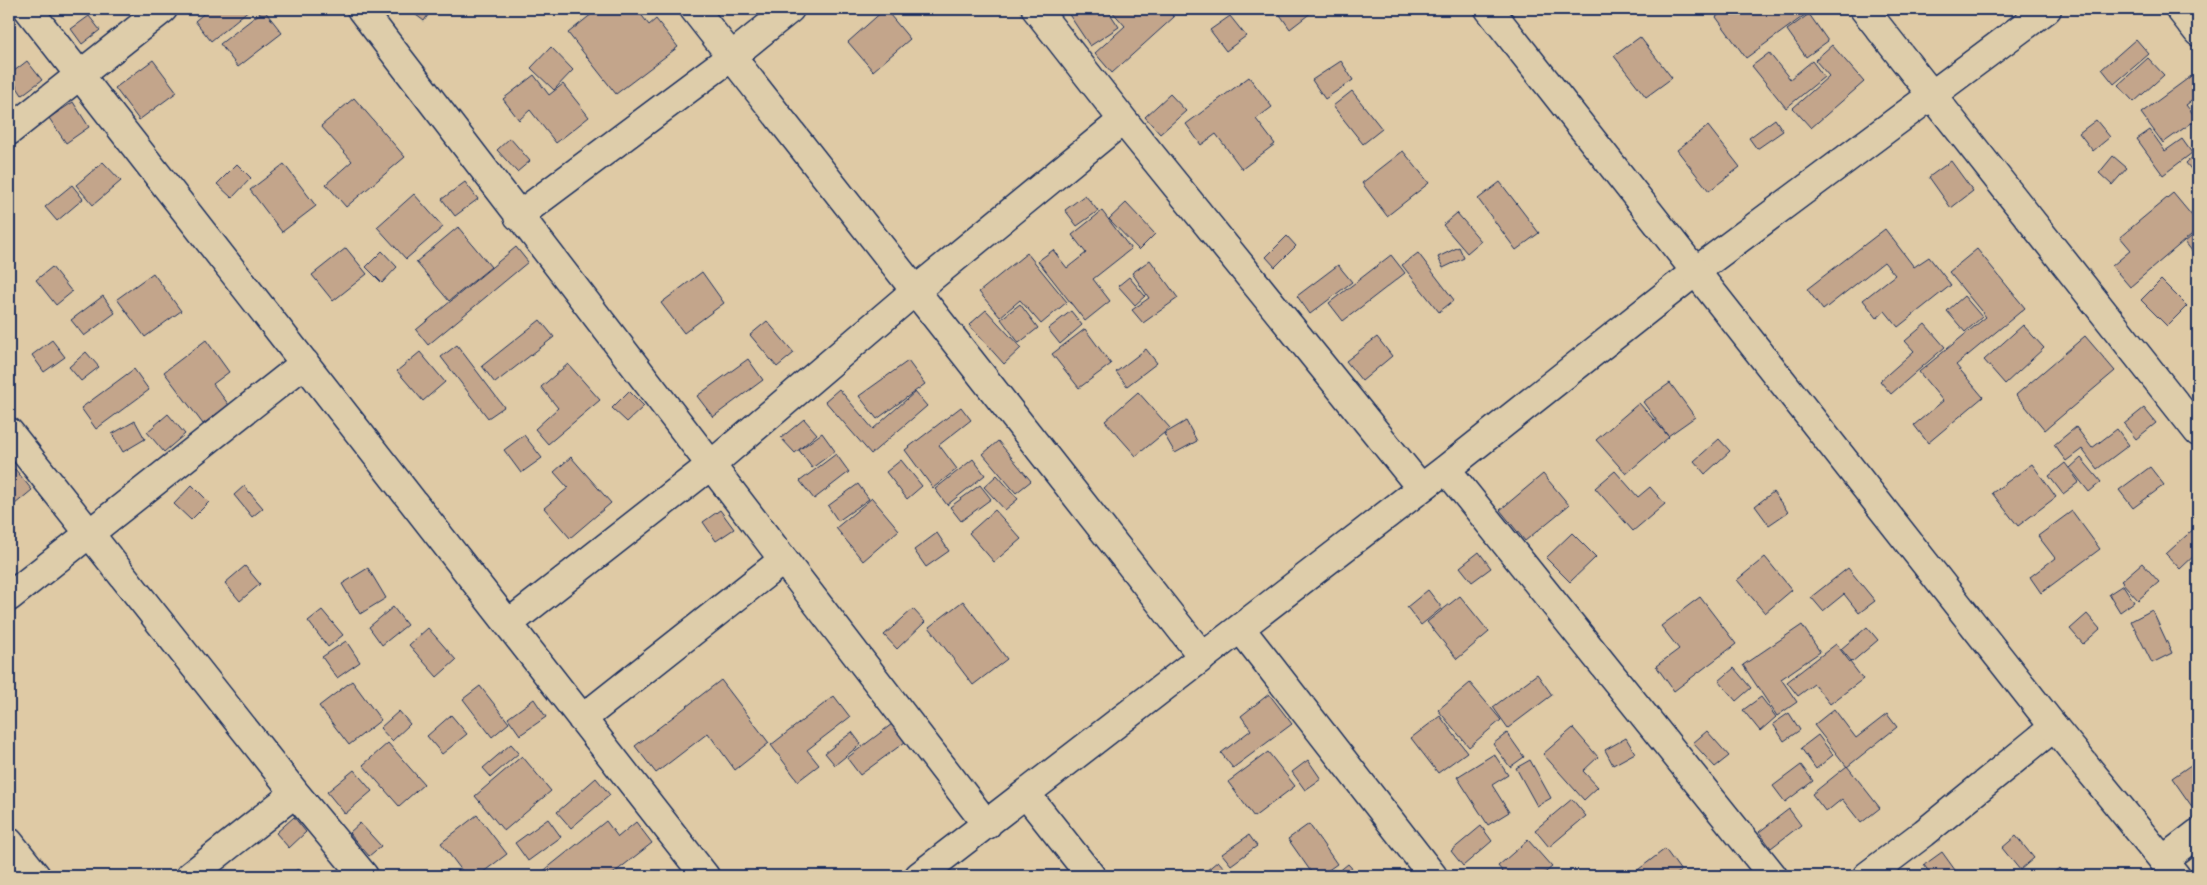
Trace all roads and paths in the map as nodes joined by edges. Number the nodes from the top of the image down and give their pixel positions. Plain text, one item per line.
1 (28, 9) edge
2 (163, 9) edge
3 (361, 9) edge
4 (694, 9) edge
5 (790, 9) edge
6 (1036, 9) edge
7 (1489, 9) edge
8 (1864, 9) edge
9 (2047, 9) edge
10 (2180, 9) edge
11 (2198, 32) edge
12 (732, 56) junction
13 (80, 75) junction
14 (1932, 95) junction
15 (1123, 120) junction
16 (9, 130) edge
17 (518, 216) junction
18 (1696, 271) junction
19 (916, 290) junction
20 (305, 363) junction
21 (9, 432) edge
22 (2198, 432) edge
23 (711, 465) junction
24 (1446, 469) junction
25 (1421, 488) junction
26 (89, 533) junction
27 (782, 560) junction
28 (9, 596) edge
29 (508, 624) junction
30 (1240, 628) junction
31 (1203, 657) junction
32 (582, 719) junction
33 (2054, 727) junction
34 (295, 793) junction
35 (1026, 794) junction
36 (987, 825) junction
37 (2198, 833) edge
38 (9, 842) edge
39 (2170, 868) edge
40 (36, 876) edge
41 (190, 876) edge
42 (364, 876) edge
43 (705, 876) edge
44 (919, 876) edge
45 (1091, 876) edge
46 (1433, 876) edge
47 (1773, 876) edge
48 (1867, 876) edge

1 - 13 street
2 - 13 street
3 - 17 street
4 - 12 street
5 - 12 street
6 - 15 street
7 - 18 street
8 - 14 street
9 - 14 street
10 - 11 street
12 - 17 street
12 - 19 street
13 - 16 street
13 - 20 street
14 - 18 street
14 - 22 street
15 - 19 street
15 - 25 street
17 - 23 street
18 - 24 street
18 - 33 street
19 - 23 street
19 - 31 street
20 - 26 street
20 - 29 street
21 - 26 street
23 - 27 street
23 - 29 street
24 - 25 street
24 - 47 street
25 - 30 street
26 - 28 street
26 - 34 street
27 - 32 street
27 - 36 street
29 - 32 street
30 - 31 street
30 - 46 street
31 - 35 street
32 - 43 street
33 - 39 street
33 - 48 street
34 - 41 street
34 - 42 street
35 - 36 street
35 - 45 street
36 - 44 street
37 - 39 street
38 - 40 street

